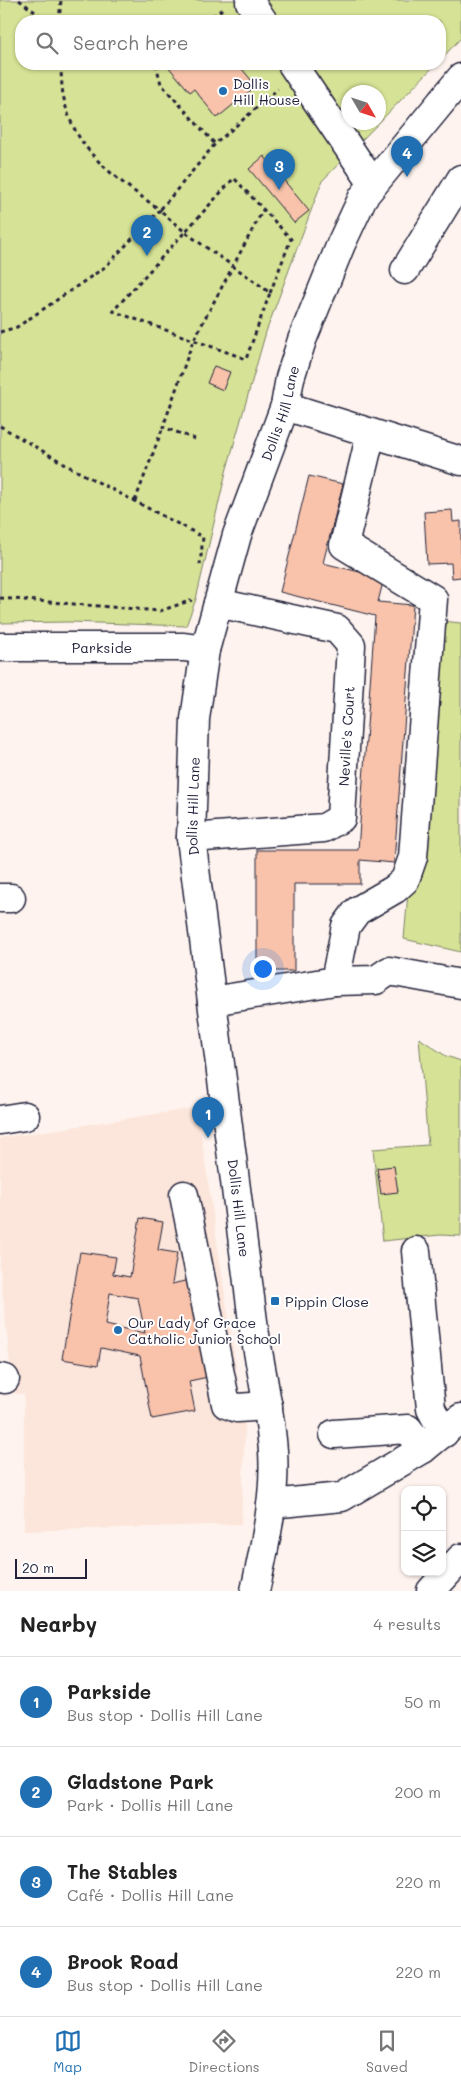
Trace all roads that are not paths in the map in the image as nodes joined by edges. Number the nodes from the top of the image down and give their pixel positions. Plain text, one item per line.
1 (295, 70) edge
2 (461, 78) edge
3 (461, 179) edge
4 (373, 184) junction
5 (405, 270) dead end
6 (285, 406) junction
7 (371, 433) junction
8 (461, 461) edge
9 (207, 601) junction
10 (0, 647) edge
11 (205, 650) junction
12 (192, 838) junction
13 (335, 981) junction
14 (461, 984) edge
15 (212, 1001) junction
16 (184, 1195) dead end
17 (416, 1251) dead end
18 (268, 1406) junction
19 (443, 1433) edge
20 (334, 1434) dead end
21 (271, 1504) junction
22 (461, 1558) edge
23 (255, 1591) edge
24 (431, 1591) edge

1 - 4 street
2 - 4 street, Dollis Hill Lane
3 - 5 street
4 - 6 street, Dollis Hill Lane
6 - 7 street
6 - 9 street, Dollis Hill Lane
7 - 8 street
7 - 13 street
9 - 11 street, Dollis Hill Lane
9 - 12 street, Neville's Court
10 - 11 street, Parkside
11 - 12 street, Dollis Hill Lane
12 - 15 street, Dollis Hill Lane
13 - 14 street
13 - 15 street
15 - 18 street, Dollis Hill Lane
16 - 18 street
17 - 19 street
18 - 21 street, Dollis Hill Lane
19 - 20 street
19 - 21 street
21 - 23 street, Dollis Hill Lane
22 - 24 street

